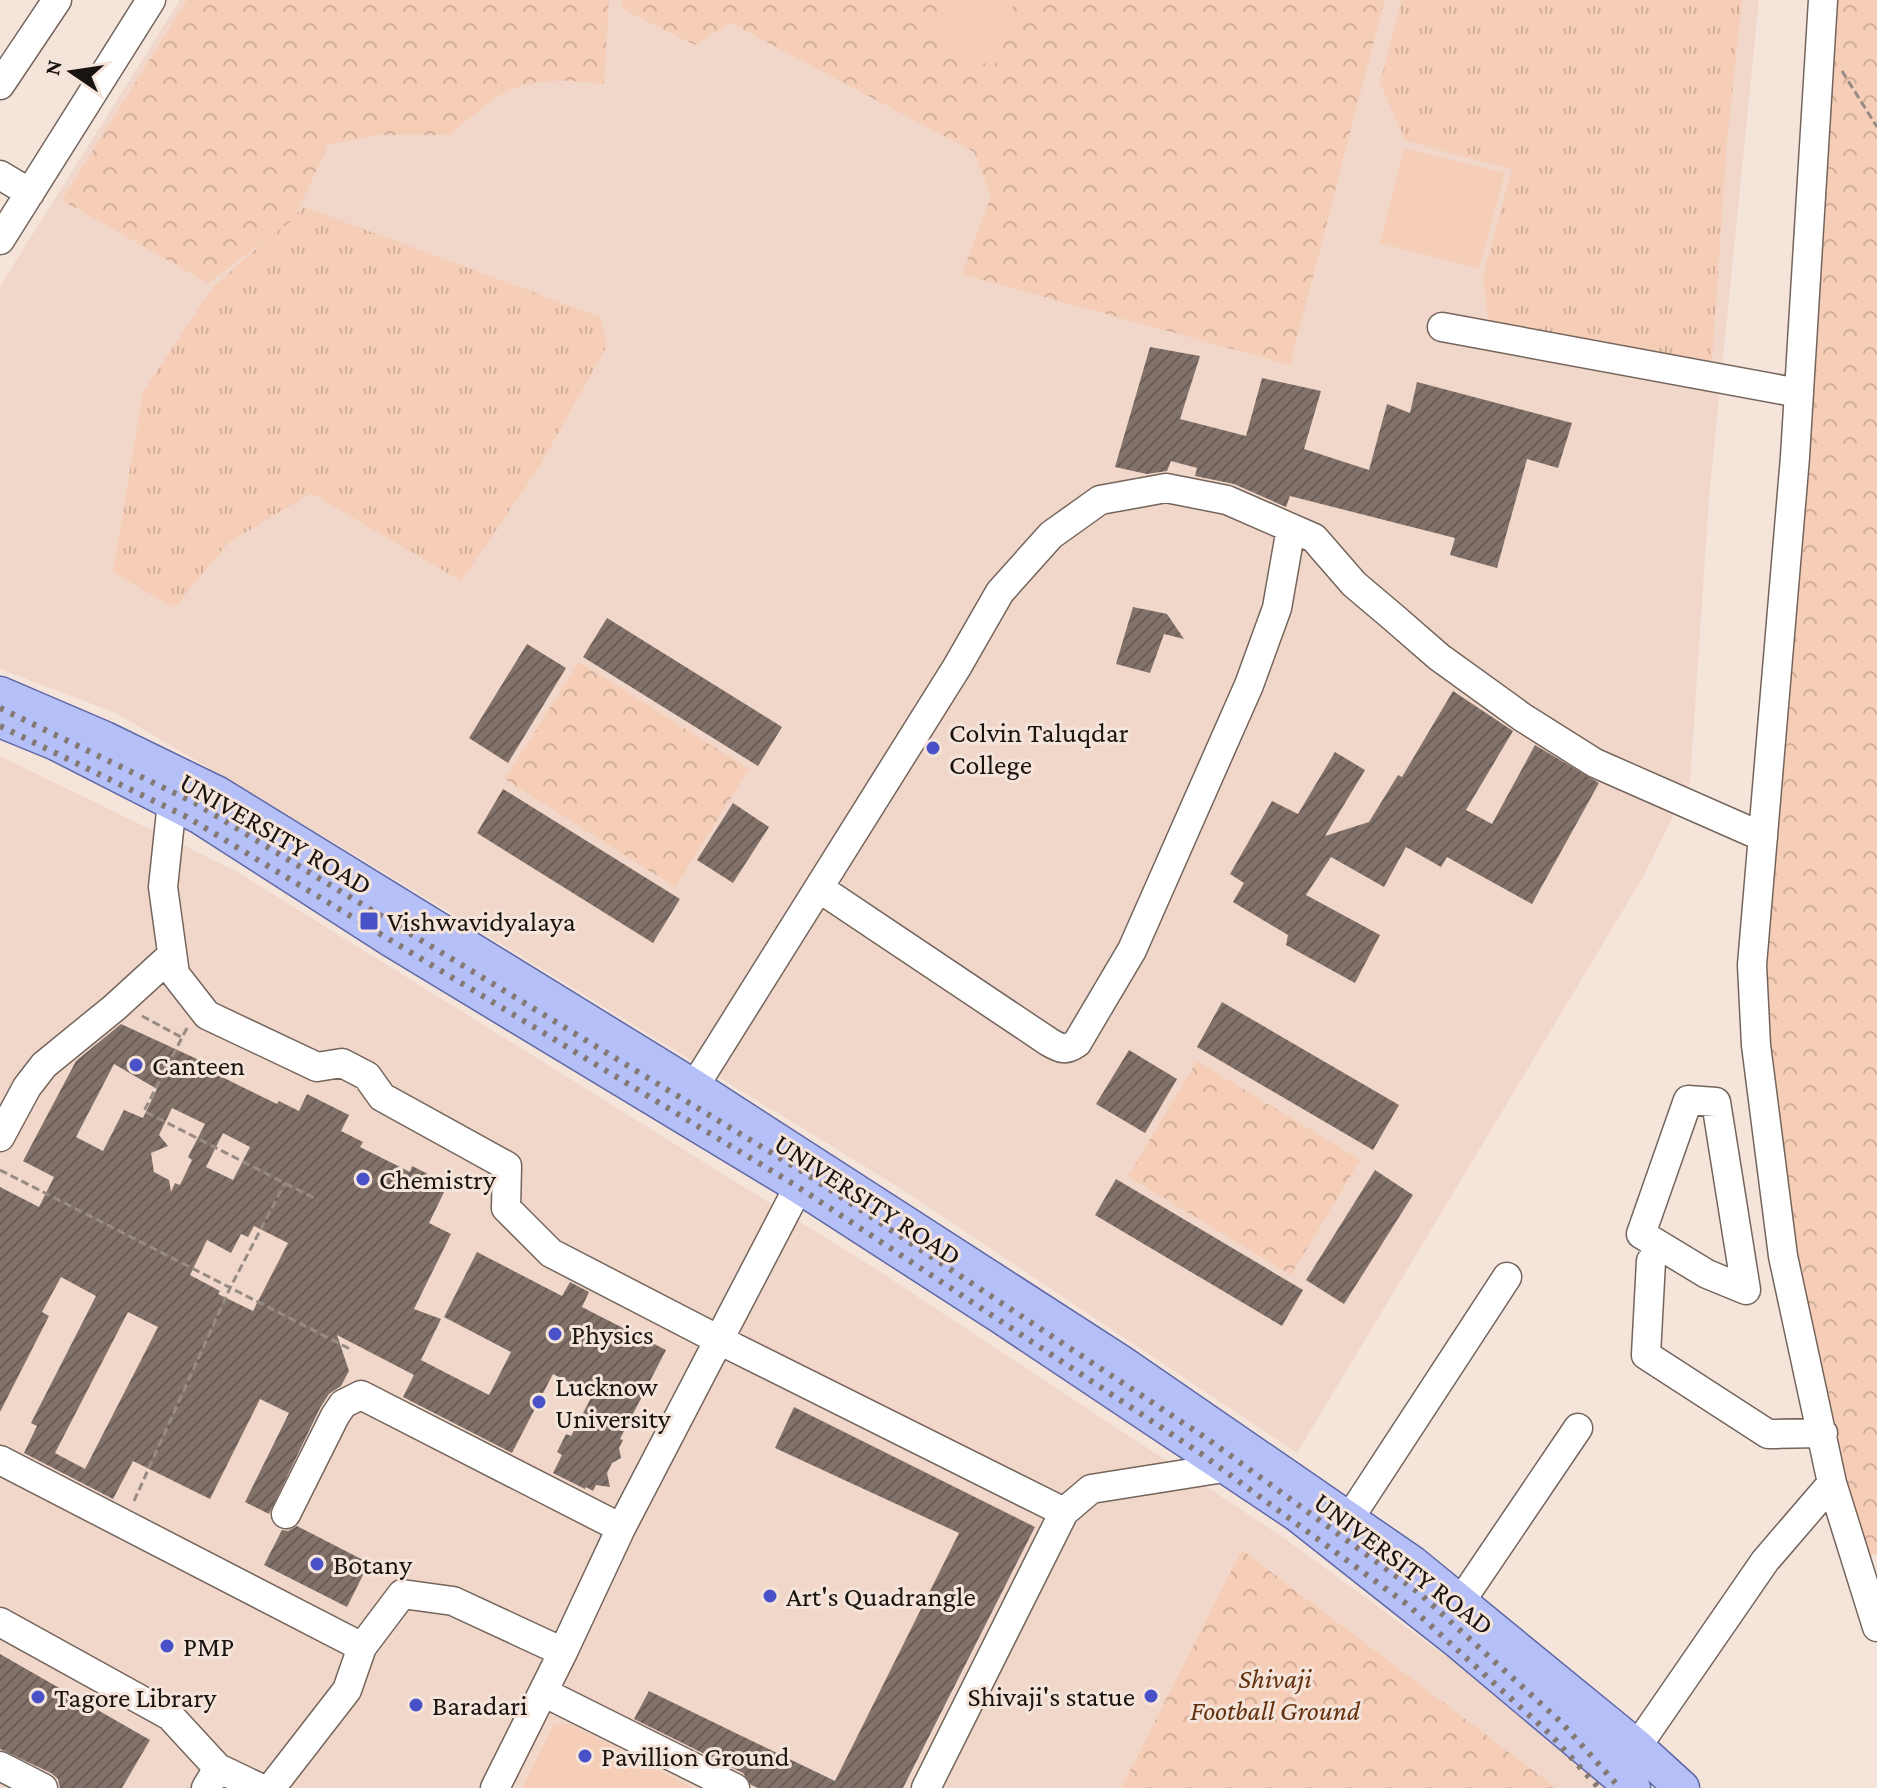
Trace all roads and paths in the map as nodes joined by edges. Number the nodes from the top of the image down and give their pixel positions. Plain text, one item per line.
1 (57, 0) edge
2 (151, 0) edge
3 (1823, 0) edge
4 (1822, 51) junction
5 (0, 85) edge
6 (1877, 127) edge
7 (0, 175) edge
8 (30, 193) junction
9 (0, 240) edge
10 (1442, 327) dead end
11 (1799, 393) junction
12 (1291, 528) junction
13 (0, 694) edge
14 (0, 720) edge
15 (178, 790) junction
16 (1763, 837) junction
17 (819, 888) junction
18 (172, 955) junction
19 (118, 1004) junction
20 (200, 1006) junction
21 (181, 1037) junction
22 (700, 1078) junction
23 (0, 1137) edge
24 (0, 1170) edge
25 (285, 1183) junction
26 (799, 1186) junction
27 (1774, 1193) junction
28 (1733, 1198) junction
29 (318, 1200) dead end
30 (1651, 1261) dead end
31 (1507, 1277) dead end
32 (230, 1288) junction
33 (721, 1341) junction
34 (350, 1349) dead end
35 (1578, 1428) dead end
36 (1823, 1433) junction
37 (0, 1460) edge
38 (1245, 1468) junction
39 (1832, 1483) junction
40 (1064, 1512) junction
41 (286, 1514) dead end
42 (1349, 1519) junction
43 (124, 1523) junction
44 (621, 1528) junction
45 (1461, 1601) junction
46 (0, 1622) edge
47 (1877, 1627) edge
48 (362, 1647) junction
49 (563, 1652) junction
50 (543, 1692) junction
51 (0, 1766) edge
52 (1629, 1770) edge
53 (212, 1778) edge
54 (43, 1788) edge
55 (260, 1788) edge
56 (271, 1788) edge
57 (495, 1788) edge
58 (735, 1788) edge
59 (926, 1788) edge
60 (1682, 1788) edge

1 - 5 street
2 - 8 street
3 - 4 street
4 - 6 path
4 - 11 street
7 - 8 street
8 - 9 street
10 - 11 street
11 - 16 street
12 - 16 street
12 - 17 street
12 - 17 street
13 - 15 main road, UNIVERSITY ROAD
14 - 15 main road, UNIVERSITY ROAD
15 - 18 street
15 - 22 main road, UNIVERSITY ROAD
15 - 26 main road, UNIVERSITY ROAD
16 - 27 street
17 - 22 street
18 - 19 street
18 - 20 street
19 - 21 path
19 - 23 street
20 - 21 path
20 - 33 street
21 - 25 path
22 - 38 main road, UNIVERSITY ROAD
24 - 32 path
25 - 29 path
25 - 32 path
26 - 33 street
26 - 38 main road, UNIVERSITY ROAD
27 - 28 street
27 - 36 street
28 - 28 street
30 - 36 street
31 - 42 street
32 - 34 path
32 - 43 path
33 - 40 street
33 - 44 street
35 - 45 street
36 - 39 street
37 - 43 street
38 - 40 street
38 - 42 main road, UNIVERSITY ROAD
38 - 52 main road, UNIVERSITY ROAD
39 - 47 street
39 - 52 street
40 - 59 street
41 - 44 street
42 - 45 main road, UNIVERSITY ROAD
43 - 48 street
44 - 49 street
45 - 52 main road, UNIVERSITY ROAD
46 - 53 street
48 - 49 street
48 - 56 street
49 - 50 street
50 - 57 street
50 - 58 street
51 - 54 street
52 - 60 main road, UNIVERSITY ROAD
53 - 55 street

